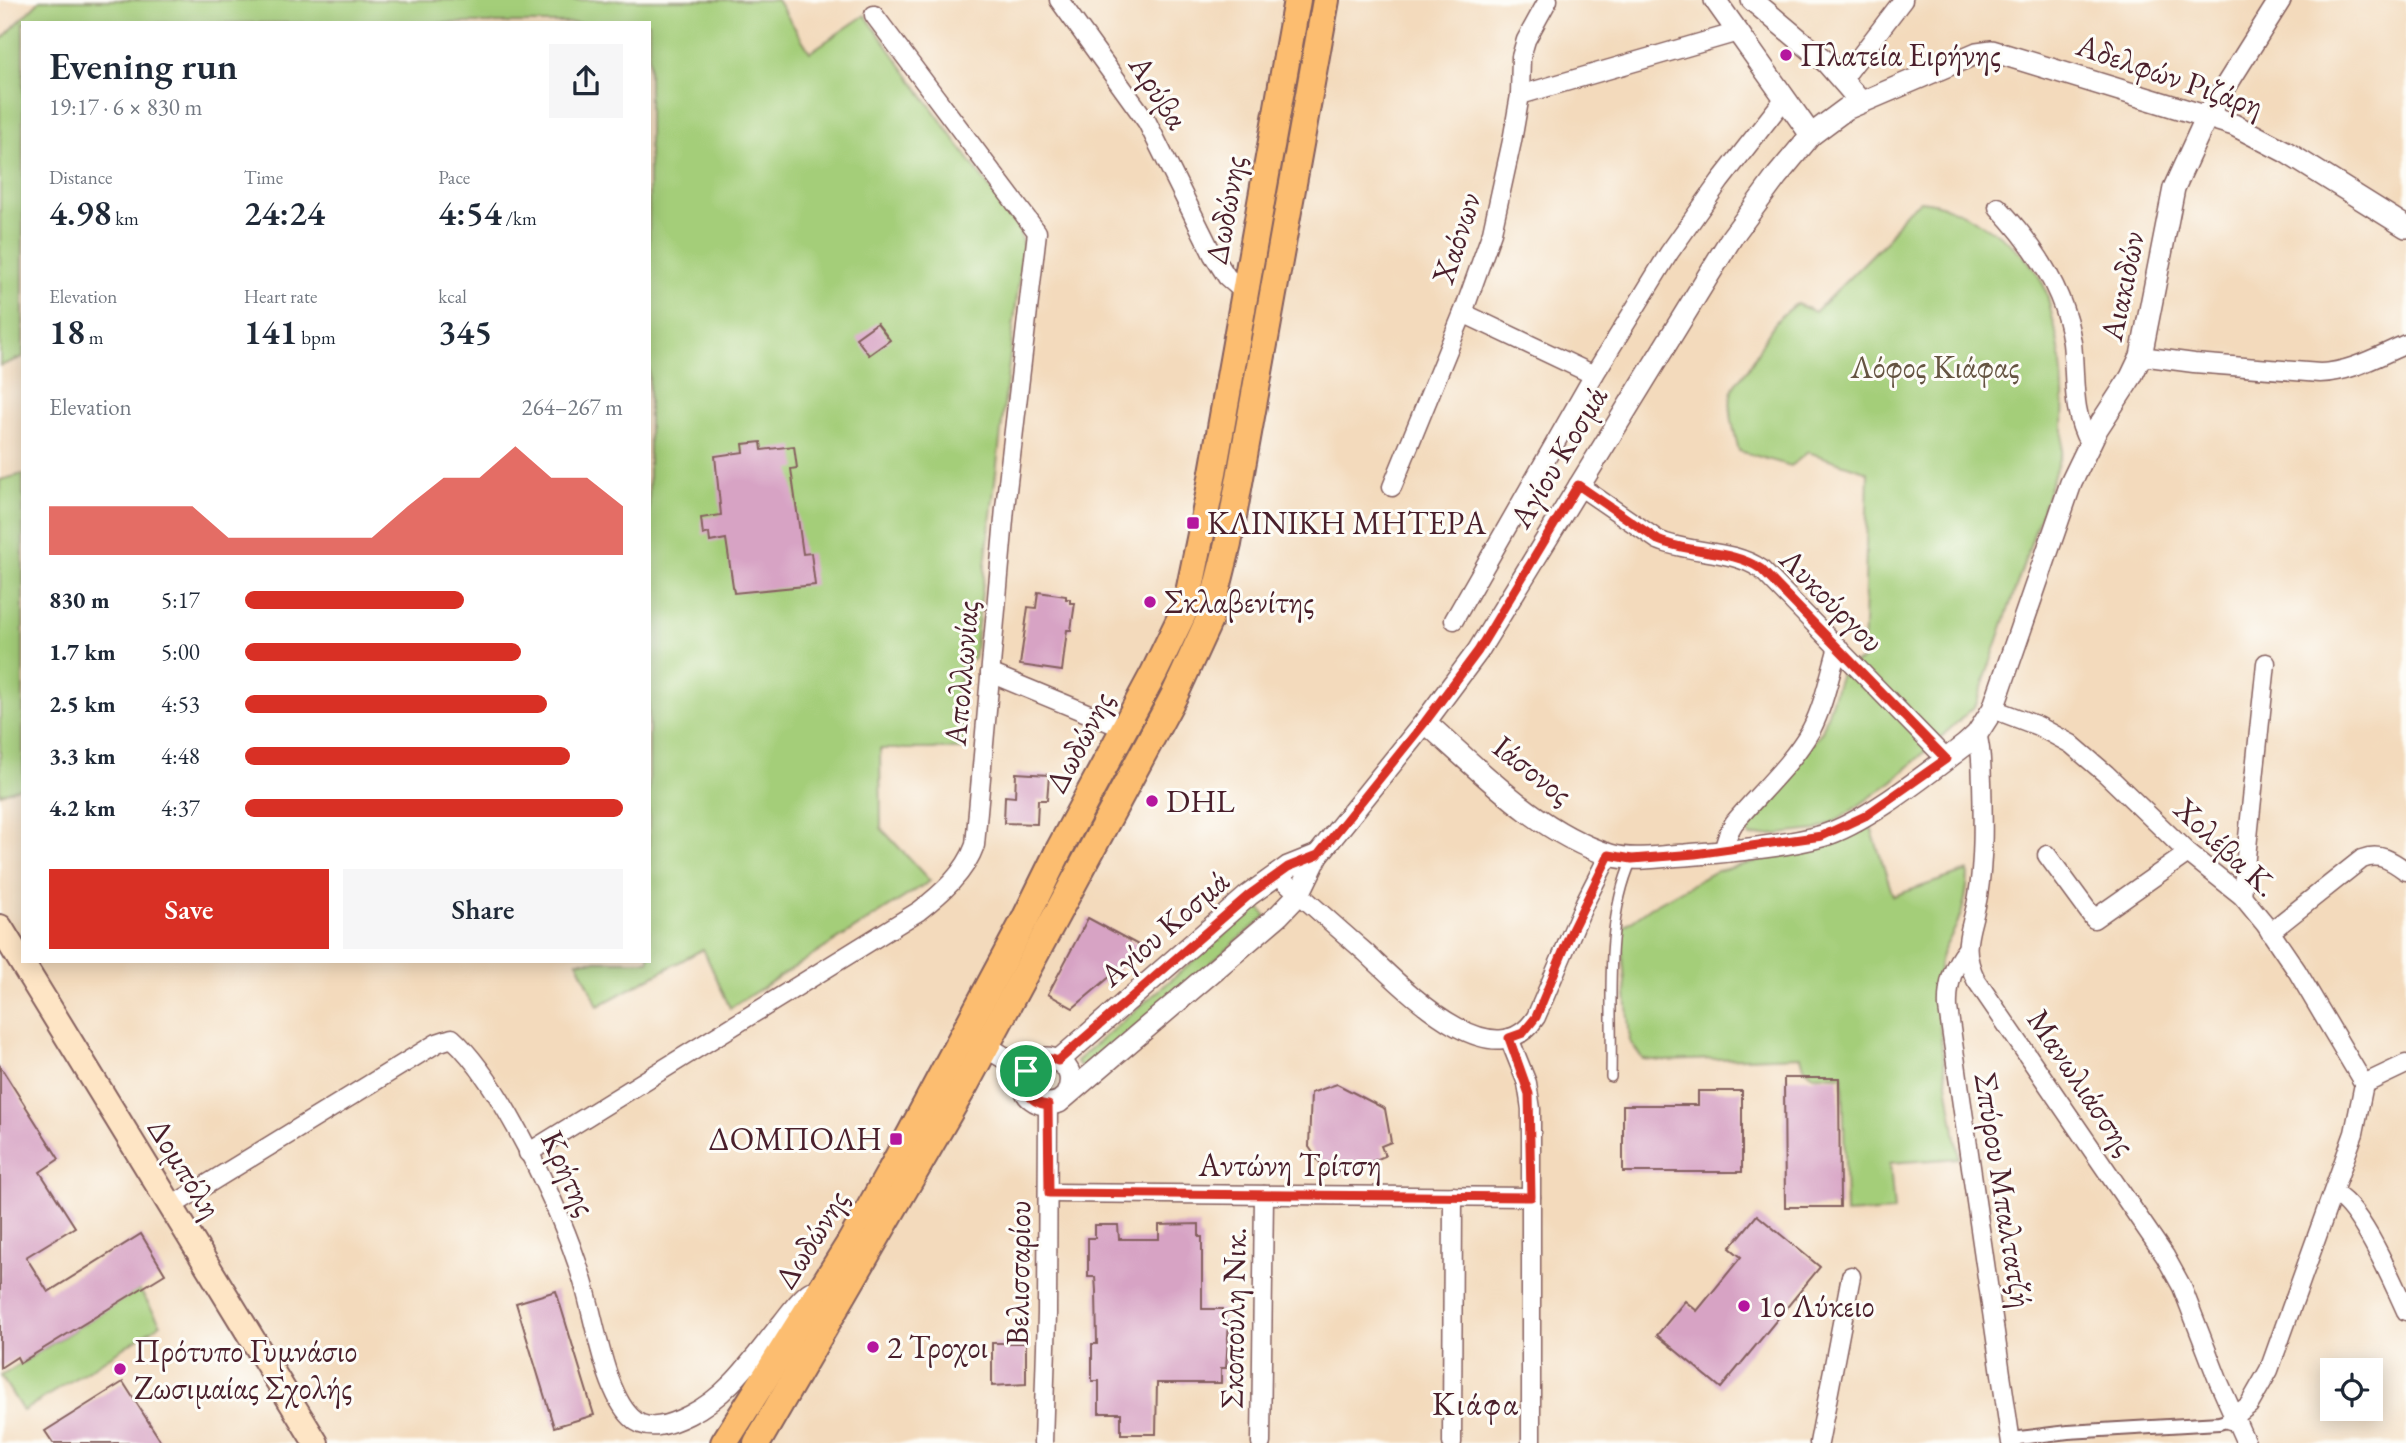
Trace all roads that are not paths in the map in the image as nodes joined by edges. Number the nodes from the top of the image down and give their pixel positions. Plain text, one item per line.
1 (1059, 0) edge
2 (1297, 0) edge
3 (1326, 0) edge
4 (1548, 0) edge
5 (1715, 0) edge
6 (1752, 0) edge
7 (1903, 0) edge
8 (2280, 0) edge
9 (874, 15) dead end
10 (1738, 32) junction
11 (1842, 80) junction
12 (1520, 95) junction
13 (1785, 98) junction
14 (1861, 102) junction
15 (2207, 116) junction
16 (1811, 135) junction
17 (1998, 206) dead end
18 (2406, 227) edge
19 (1244, 292) junction
20 (1463, 313) junction
21 (2406, 344) edge
22 (2141, 356) junction
23 (1594, 375) junction
24 (2090, 443) junction
25 (1578, 485) junction
26 (1392, 487) dead end
27 (1454, 620) dead end
28 (1838, 647) junction
29 (2266, 663) dead end
30 (990, 673) junction
31 (1993, 709) junction
32 (1425, 722) junction
33 (1124, 728) junction
34 (1977, 734) junction
35 (1946, 759) junction
36 (1723, 851) junction
37 (2188, 853) junction
38 (1318, 855) junction
39 (1609, 855) junction
40 (2047, 855) dead end
41 (1632, 859) junction
42 (2406, 871) edge
43 (1277, 874) junction
44 (1299, 894) junction
45 (2242, 896) junction
46 (0, 927) edge
47 (2270, 932) junction
48 (1966, 950) junction
49 (21, 962) edge
50 (22, 963) edge
51 (1509, 1038) junction
52 (976, 1040) junction
53 (1058, 1061) junction
54 (2406, 1064) edge
55 (1026, 1071) junction
56 (1611, 1077) dead end
57 (2364, 1084) junction
58 (1067, 1094) junction
59 (1048, 1105) junction
60 (528, 1153) junction
61 (1049, 1193) junction
62 (2333, 1194) junction
63 (1264, 1195) junction
64 (1453, 1196) junction
65 (1531, 1197) junction
66 (170, 1207) junction
67 (1852, 1276) dead end
68 (823, 1285) junction
69 (2406, 1311) edge
70 (2232, 1418) junction
71 (722, 1439) edge
72 (2011, 1441) edge
73 (316, 1443) edge
74 (757, 1443) edge
75 (1042, 1443) edge
76 (1261, 1443) edge
77 (1452, 1443) edge
78 (1531, 1443) edge
79 (1819, 1443) edge
80 (2246, 1443) edge

1 - 19 street, Αρύβα
2 - 19 main road, Δωδώνης
3 - 52 main road, Δωδώνης
4 - 12 street, Χαόνων
5 - 10 street
6 - 11 street
7 - 11 street
8 - 15 street, Αιακιδών
9 - 30 street, Απολλωνίας
10 - 12 street
10 - 13 street
11 - 14 street
12 - 20 street, Χαόνων
13 - 16 street
13 - 23 street
14 - 15 street, Αδελφών Ριζάρη
14 - 16 street, Αγίου Κοσμά
15 - 18 street, Αδελφών Ριζάρη
15 - 22 street, Αιακιδών
16 - 25 street, Αγίου Κοσμά
17 - 24 street
19 - 33 main road, Δωδώνης
20 - 23 street
20 - 26 street, Χαόνων
21 - 22 street
22 - 24 street, Αιακιδών
23 - 27 street
24 - 31 street, Αιακιδών
25 - 28 street, Λυκούργου
25 - 32 street, Αγίου Κοσμά
28 - 35 street, Λυκούργου
28 - 36 street
29 - 45 street
30 - 33 street
30 - 60 street, Απολλωνίας
31 - 34 street, Αιακιδών
31 - 37 street, Χολέβα Κ.
32 - 38 street, Αγίου Κοσμά
32 - 39 street, Ιάσονος
33 - 52 main road, Δωδώνης
34 - 35 street, Αιακιδών
34 - 48 street
35 - 36 street, Αιακιδών
36 - 41 street, Ιάσονος
37 - 40 street
37 - 45 street, Χολέβα Κ.
38 - 43 street, Αγίου Κοσμά
38 - 44 street, Αγίου Κοσμά
39 - 41 street, Ιάσονος
39 - 51 street
41 - 56 lane
42 - 47 street
43 - 44 street
43 - 53 street, Αγίου Κοσμά
44 - 51 street
44 - 58 street, Αγίου Κοσμά
45 - 47 street, Χολέβα Κ.
46 - 49 main road, Δομπόλη
47 - 57 street, Χολέβα Κ.
48 - 70 street, Μανωλιάσσης
48 - 72 street, Σπύρου Μπαλτατζή
50 - 66 main road, Δομπόλη
51 - 65 street
52 - 55 street
52 - 68 main road, Δωδώνης
52 - 74 main road, Δωδώνης
53 - 55 street
53 - 58 street
54 - 57 street
55 - 59 street
57 - 62 street
58 - 59 street
59 - 61 street, Βελισσαρίου
60 - 66 street, Κρήτης
60 - 68 street, Κρήτης
61 - 63 street, Αντώνη Τρίτση
61 - 75 street, Βελισσαρίου
62 - 69 street
62 - 70 street
63 - 64 street, Αντώνη Τρίτση
63 - 76 street, Σκοπούλη Νικ.
64 - 65 street, Αντώνη Τρίτση
64 - 77 street
65 - 78 street
66 - 73 main road, Δομπόλη
67 - 79 street
68 - 71 main road, Δωδώνης
70 - 72 street
70 - 80 street, Μανωλιάσσης

